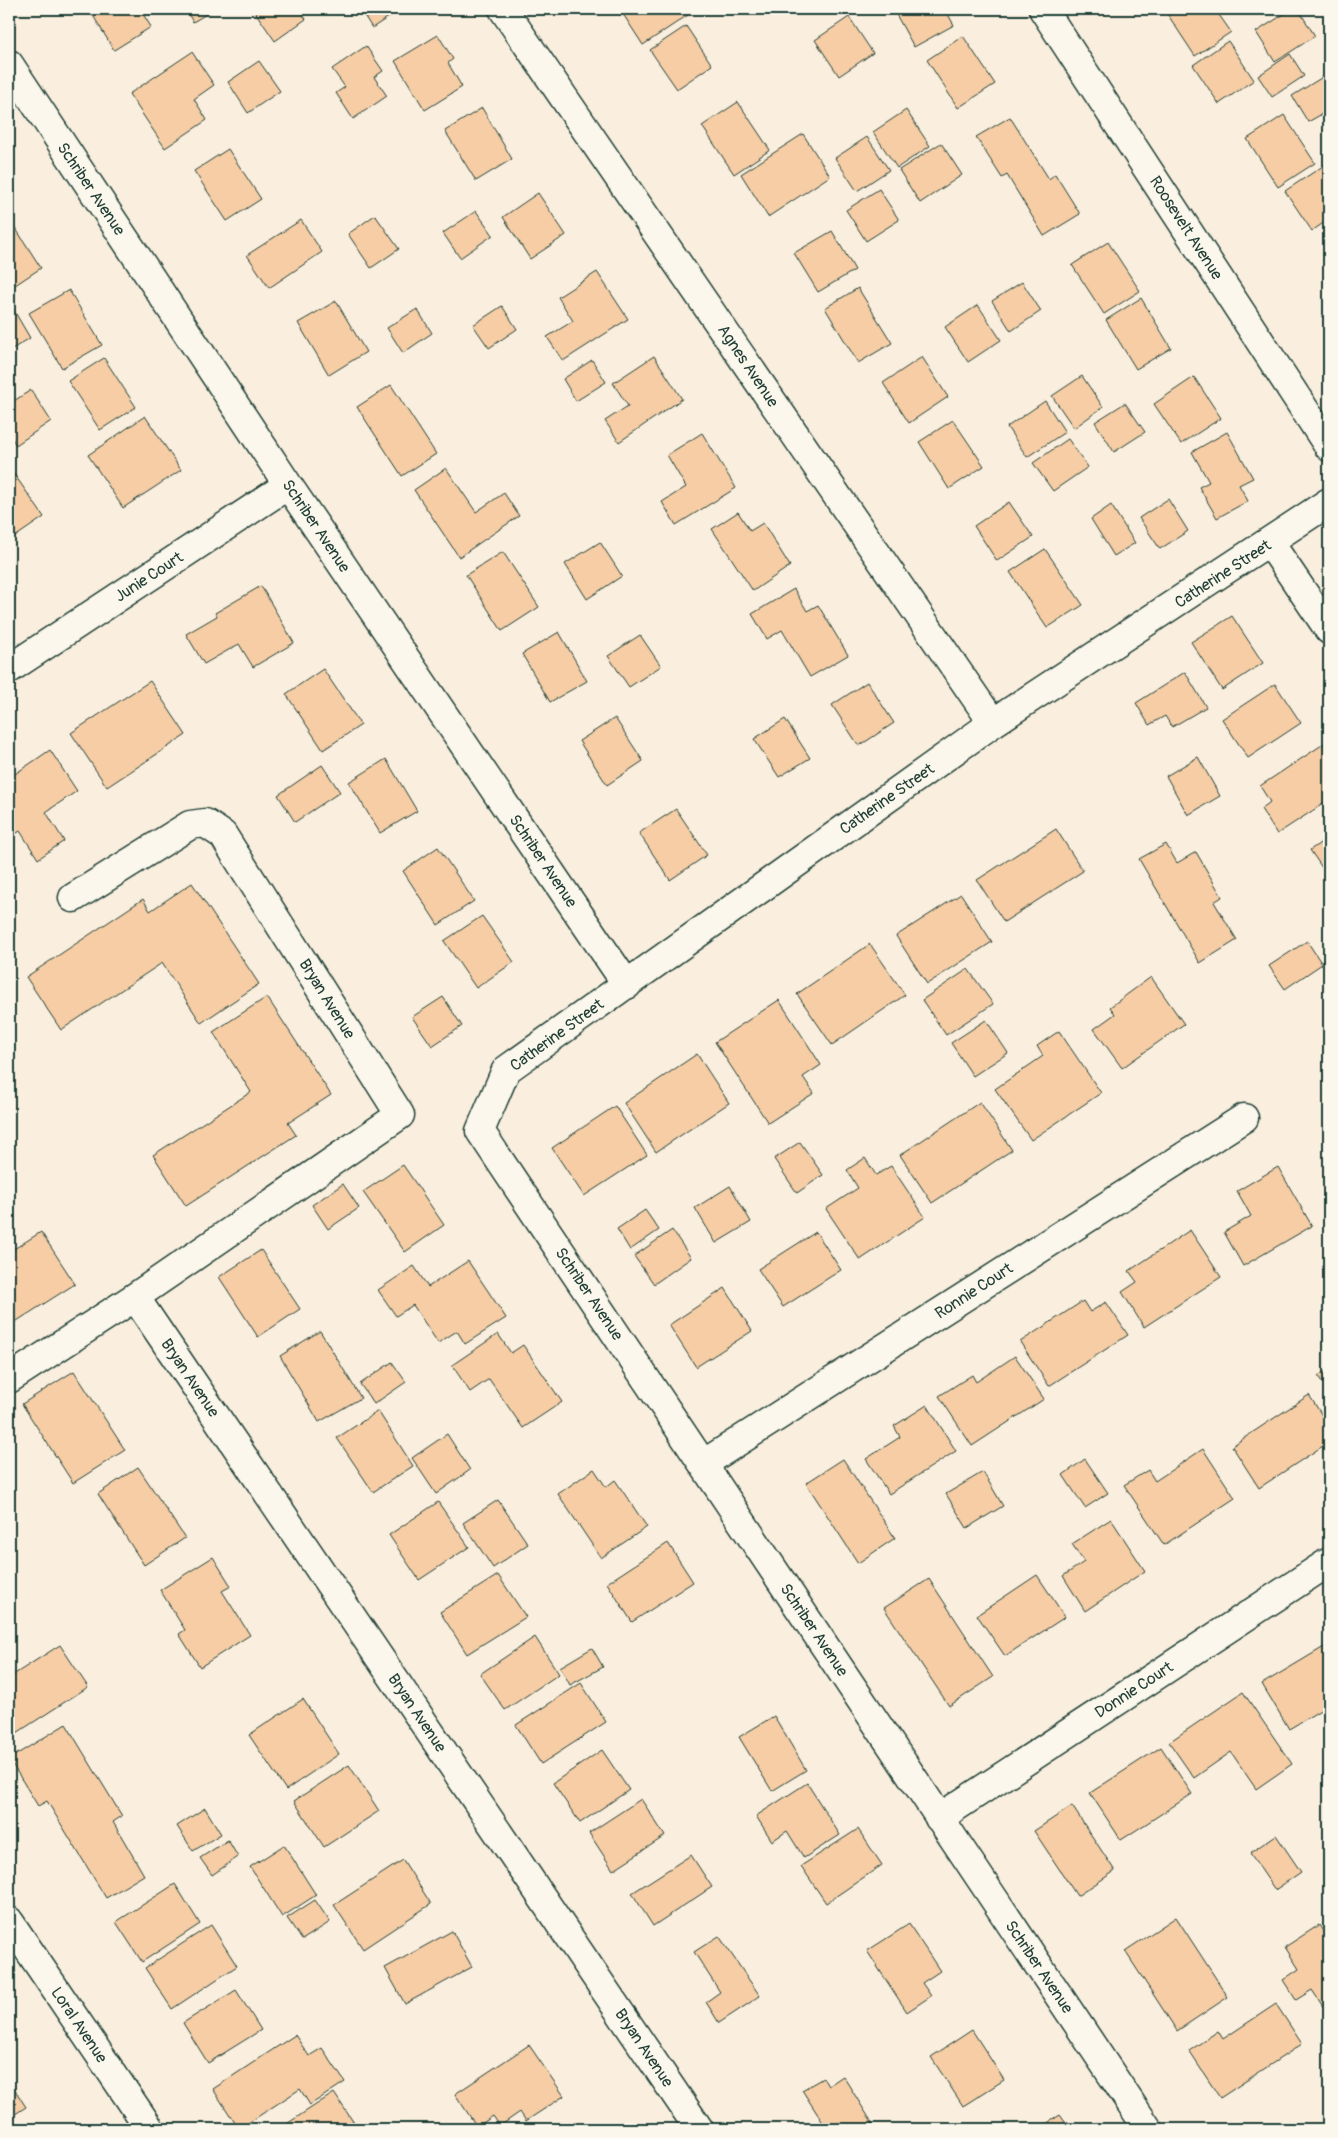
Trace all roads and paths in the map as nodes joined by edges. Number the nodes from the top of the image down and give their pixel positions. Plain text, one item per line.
1 (503, 9) edge
2 (1043, 9) edge
3 (12, 75) edge
4 (1329, 446) edge
5 (288, 485) junction
6 (1329, 502) edge
7 (1270, 543) junction
8 (1329, 630) edge
9 (9, 669) edge
10 (993, 724) junction
11 (73, 898) dead end
12 (627, 985) junction
13 (1244, 1118) dead end
14 (480, 1131) joint
15 (135, 1297) junction
16 (9, 1379) edge
17 (703, 1464) junction
18 (1329, 1562) edge
19 (939, 1818) junction
20 (9, 1921) edge
21 (150, 2129) edge
22 (699, 2129) edge
23 (1148, 2129) edge

1 - 10 street, Agnes Avenue
2 - 4 street, Roosevelt Avenue
3 - 5 street, Schriber Avenue
5 - 9 street, Junie Court
5 - 12 street, Schriber Avenue
6 - 7 street, Catherine Street
7 - 8 street
7 - 10 street, Catherine Street
10 - 12 street, Catherine Street
11 - 15 street, Bryan Avenue
12 - 14 street, Catherine Street
13 - 17 street, Ronnie Court
14 - 17 street, Schriber Avenue
15 - 16 street, Bryan Avenue
15 - 22 street, Bryan Avenue
17 - 19 street, Schriber Avenue
18 - 19 street, Donnie Court
19 - 23 street, Schriber Avenue
20 - 21 street, Loral Avenue

